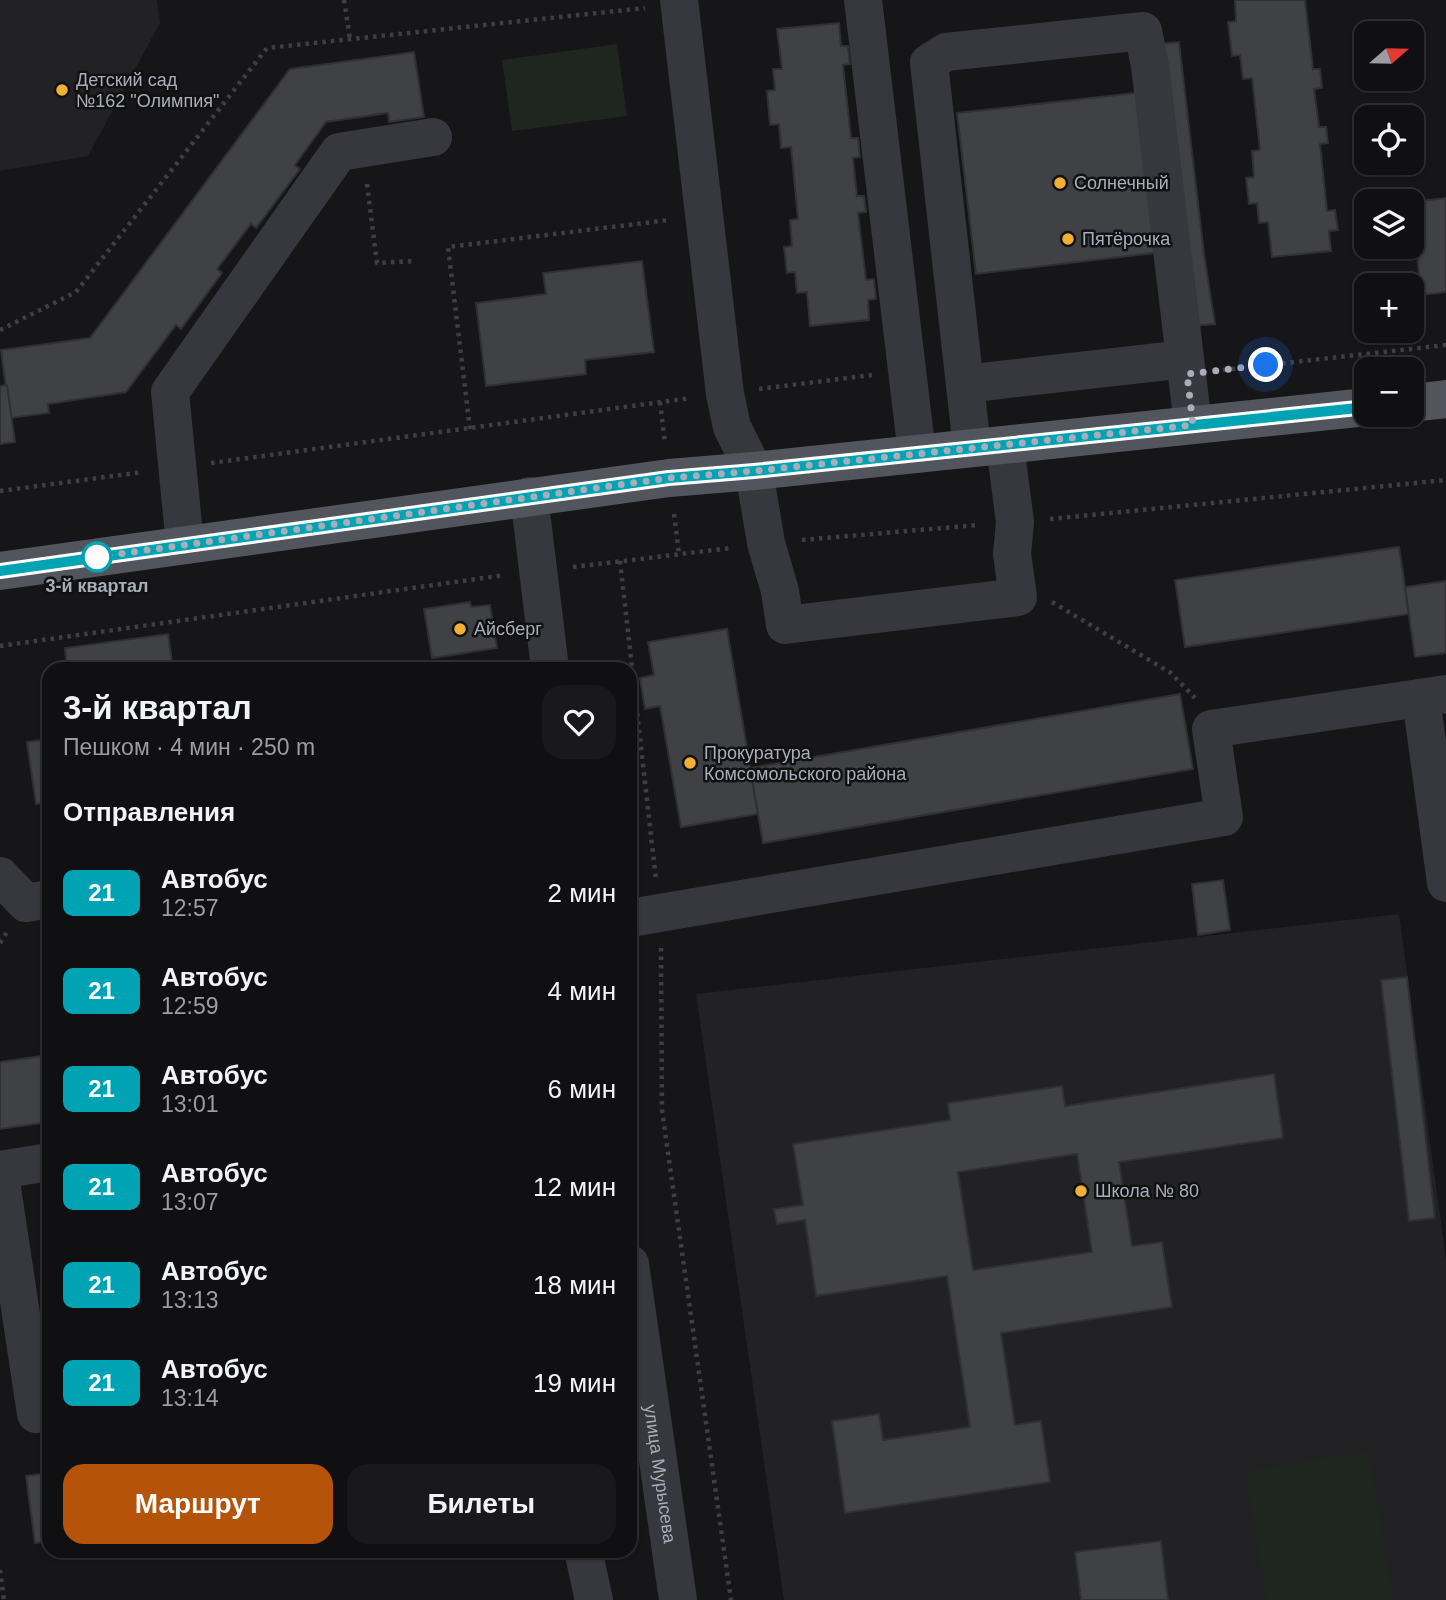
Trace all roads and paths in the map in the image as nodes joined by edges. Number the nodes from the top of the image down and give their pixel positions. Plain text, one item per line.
1 (344, 0) edge
2 (863, 0) edge
3 (663, 4) edge
4 (350, 39) junction
5 (433, 138) dead end
6 (362, 149) junction
7 (672, 219) dead end
8 (416, 261) dead end
9 (0, 330) edge
10 (1446, 345) edge
11 (1186, 366) junction
12 (907, 370) junction
13 (965, 384) junction
14 (725, 394) junction
15 (1446, 399) edge
16 (1424, 401) edge
17 (1354, 408) edge
18 (1193, 425) junction
19 (470, 429) junction
20 (988, 447) junction
21 (917, 454) junction
22 (205, 463) dead end
23 (151, 471) dead end
24 (754, 471) junction
25 (1446, 480) edge
26 (0, 491) edge
27 (529, 496) junction
28 (1015, 522) junction
29 (766, 543) junction
30 (185, 545) junction
31 (620, 561) junction
32 (0, 571) edge
33 (538, 571) junction
34 (1016, 580) junction
35 (0, 646) edge
36 (549, 662) edge
37 (627, 662) edge
38 (1434, 696) edge
39 (1222, 727) junction
40 (637, 802) edge
41 (0, 876) edge
42 (1446, 883) edge
43 (42, 900) edge
44 (645, 916) edge
45 (42, 1163) edge
46 (0, 1170) edge
47 (0, 1175) edge
48 (637, 1313) edge
49 (42, 1413) edge
50 (585, 1558) edge
51 (0, 1570) edge
52 (4, 1600) edge
53 (594, 1600) edge
54 (678, 1600) edge
55 (731, 1600) edge

1 - 4 path
2 - 12 street
3 - 4 path
3 - 14 street
4 - 9 path
5 - 6 street
6 - 8 path
6 - 30 street
7 - 19 path
10 - 11 path
11 - 13 street
11 - 13 street
11 - 18 street
12 - 14 path
12 - 21 street
13 - 20 street
14 - 19 path
14 - 24 street
15 - 16 main road
17 - 18 main road
18 - 20 main road
19 - 22 path
20 - 21 main road
20 - 28 street
21 - 24 main road
23 - 26 path
24 - 27 main road
24 - 29 street
25 - 28 path
27 - 30 main road
27 - 33 street
28 - 29 path
28 - 34 street
29 - 31 path
29 - 34 street
30 - 32 main road
31 - 33 path
31 - 37 path
33 - 35 path
33 - 36 street
34 - 39 path
38 - 39 street
38 - 42 street
39 - 44 street
40 - 44 path
41 - 43 street
44 - 55 path
45 - 46 street
47 - 49 street
48 - 54 street, улица Мурысева
50 - 53 street
51 - 52 path

